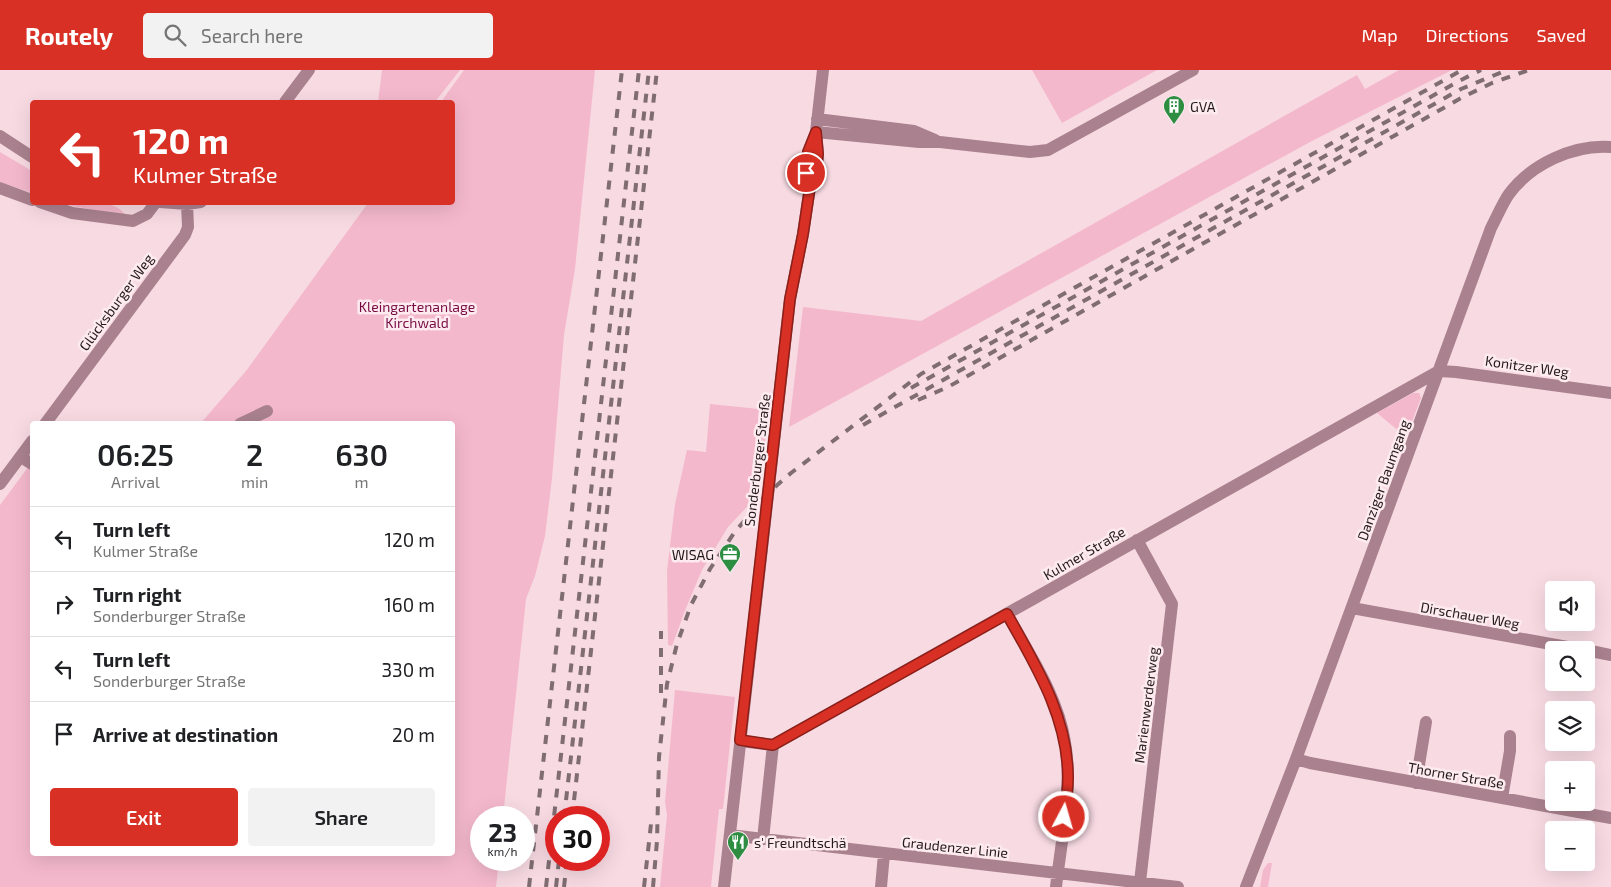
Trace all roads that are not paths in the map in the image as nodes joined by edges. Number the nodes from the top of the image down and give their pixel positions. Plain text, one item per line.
1 (309, 70) edge
2 (823, 70) edge
3 (1193, 70) edge
4 (286, 100) edge
5 (817, 119) junction
6 (816, 132) junction
7 (0, 136) edge
8 (940, 142) junction
9 (1611, 147) edge
10 (30, 156) edge
11 (0, 188) edge
12 (30, 199) edge
13 (49, 205) edge
14 (155, 205) edge
15 (187, 205) edge
16 (1439, 371) junction
17 (1611, 393) edge
18 (267, 411) dead end
19 (47, 421) edge
20 (246, 421) edge
21 (30, 444) edge
22 (21, 457) junction
23 (30, 463) edge
24 (0, 484) edge
25 (1137, 540) junction
26 (1352, 608) junction
27 (1007, 614) junction
28 (1545, 643) edge
29 (1595, 652) edge
30 (1611, 655) edge
31 (1426, 722) dead end
32 (1510, 736) dead end
33 (740, 740) junction
34 (773, 745) junction
35 (1296, 759) junction
36 (1416, 783) junction
37 (1502, 798) junction
38 (1611, 818) edge
39 (730, 835) junction
40 (763, 840) junction
41 (884, 854) junction
42 (1058, 873) junction
43 (1140, 882) junction
44 (724, 887) edge
45 (880, 887) edge
46 (1056, 887) edge
47 (1178, 887) edge
48 (1246, 887) edge

1 - 4 street
2 - 5 street, Sonderburger Straße
3 - 8 street
5 - 6 street, Sonderburger Straße
5 - 8 street
6 - 8 street
6 - 33 street, Sonderburger Straße
7 - 10 street
9 - 16 street, Danziger Baumgang
11 - 12 street
13 - 14 street
15 - 19 street, Glücksburger Weg
16 - 17 street, Konitzer Weg
16 - 25 street, Kulmer Straße
16 - 26 street, Danziger Baumgang
18 - 20 street
21 - 22 street
22 - 23 street
22 - 24 street
25 - 27 street, Kulmer Straße
25 - 43 street, Marienwerderweg
26 - 28 street, Dirschauer Weg
26 - 35 street, Danziger Baumgang
27 - 34 street, Kulmer Straße
27 - 42 street
29 - 30 street, Dirschauer Weg
31 - 36 street
32 - 37 street
33 - 34 street
33 - 39 street, Sonderburger Straße
34 - 40 street
35 - 36 street, Thorner Straße
35 - 48 street, Danziger Baumgang
36 - 37 street, Thorner Straße
37 - 38 street, Thorner Straße
39 - 40 street, Graudenzer Linie
39 - 44 street, Sonderburger Straße
40 - 41 street, Graudenzer Linie
41 - 42 street, Graudenzer Linie
41 - 45 street
42 - 43 street, Graudenzer Linie
42 - 46 street
43 - 47 street, Graudenzer Linie

